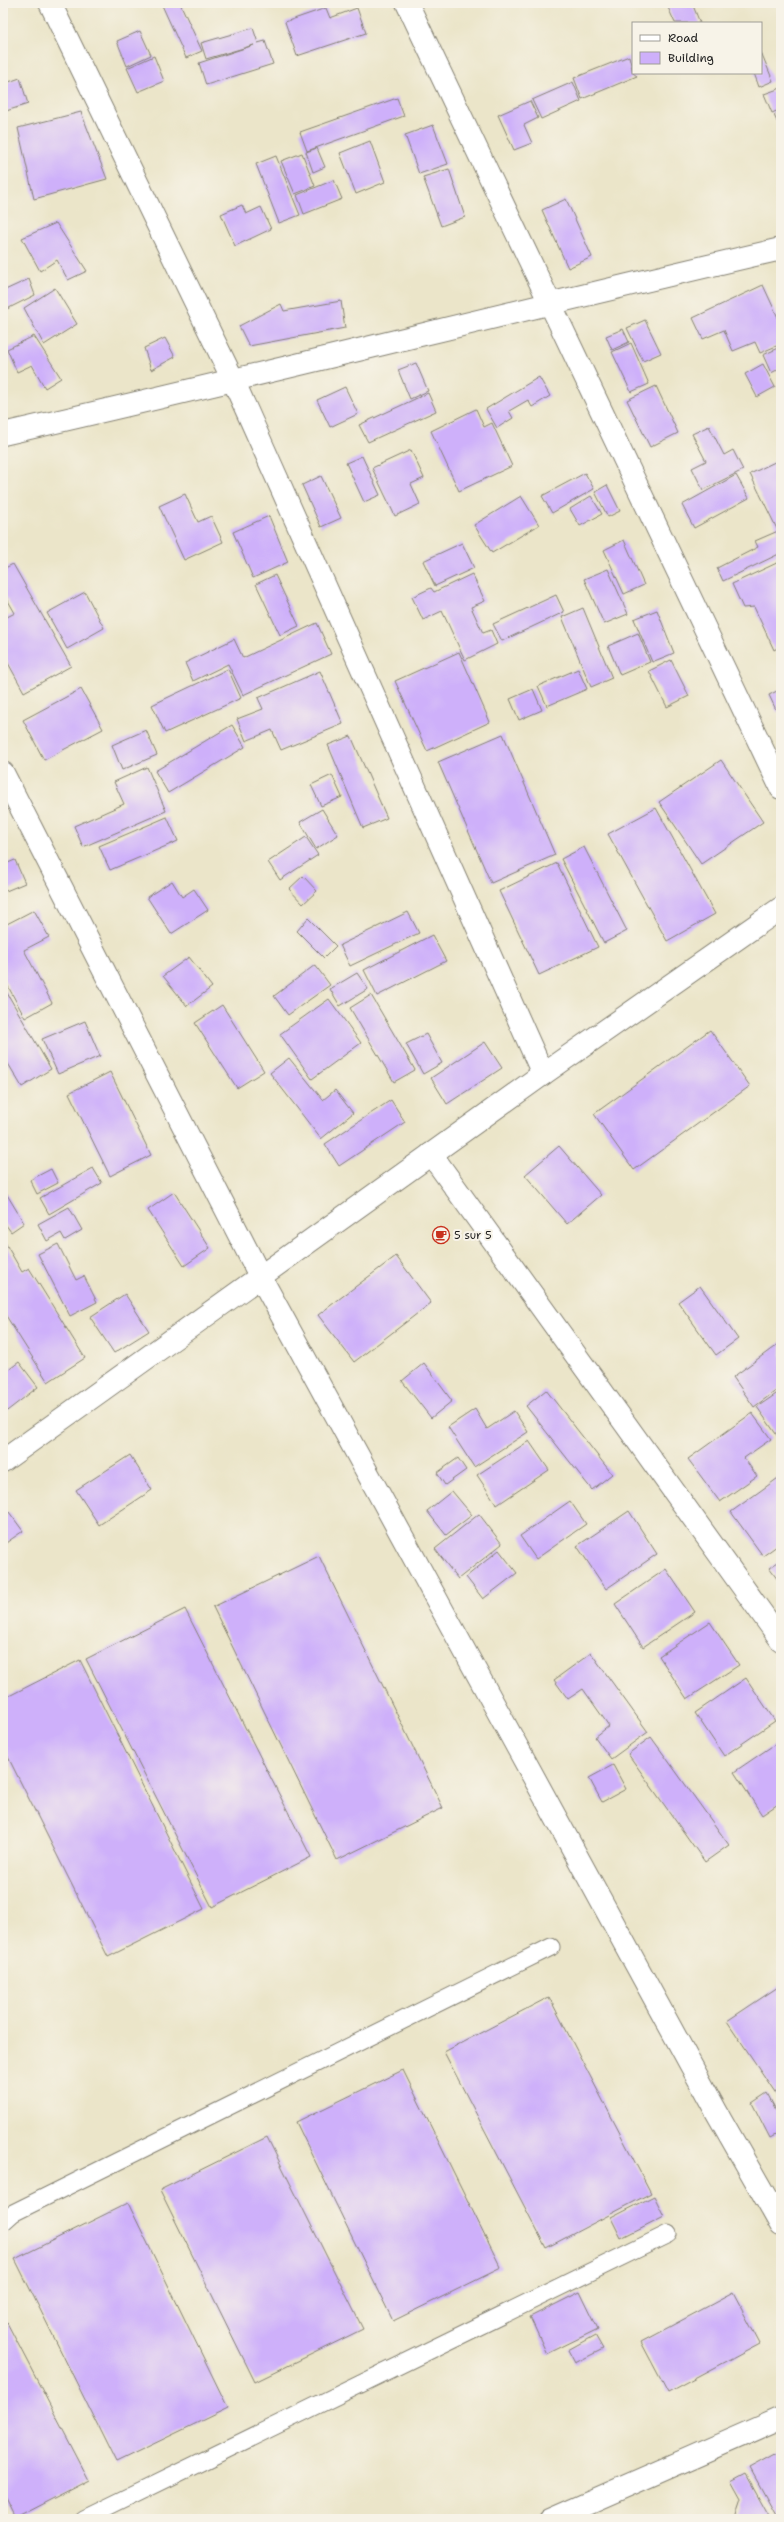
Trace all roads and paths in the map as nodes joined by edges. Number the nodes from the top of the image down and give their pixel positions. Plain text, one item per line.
1 (50, 3) edge
2 (407, 3) edge
3 (781, 249) edge
4 (549, 303) junction
5 (234, 382) junction
6 (3, 434) edge
7 (3, 773) edge
8 (781, 788) edge
9 (781, 908) edge
10 (543, 1074) junction
11 (431, 1154) junction
12 (260, 1276) junction
13 (3, 1461) edge
14 (781, 1640) edge
15 (551, 1946) dead end
16 (3, 2222) edge
17 (781, 2225) edge
18 (668, 2234) dead end
19 (781, 2418) edge
20 (84, 2519) edge
21 (551, 2519) edge

1 - 5 street
2 - 4 street
3 - 4 street
4 - 5 street
4 - 8 street
5 - 6 street
5 - 10 street
7 - 12 street
9 - 10 street
10 - 11 street
11 - 12 street
11 - 14 street
12 - 13 street
12 - 17 street
15 - 16 lane
18 - 20 lane
19 - 21 street

